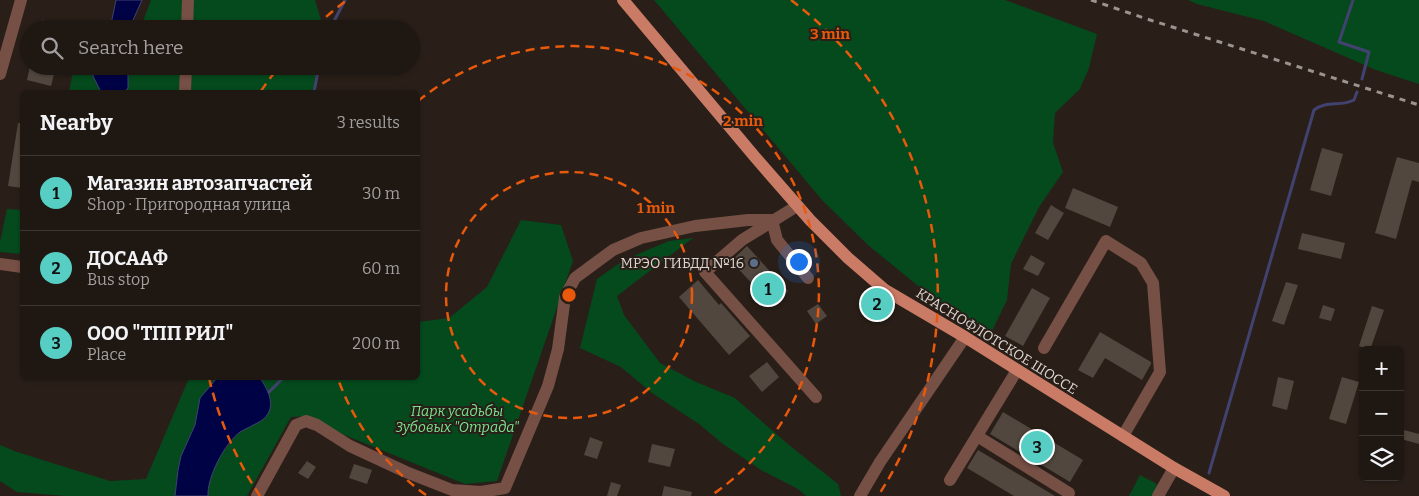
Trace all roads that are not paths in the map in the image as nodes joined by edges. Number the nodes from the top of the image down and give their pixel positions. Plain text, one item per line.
1 (21, 0) edge
2 (188, 0) edge
3 (623, 0) edge
4 (187, 20) edge
5 (0, 74) edge
6 (186, 75) edge
7 (185, 90) edge
8 (797, 206) junction
9 (772, 220) junction
10 (0, 264) edge
11 (20, 267) edge
12 (808, 278) dead end
13 (965, 337) junction
14 (1044, 348) dead end
15 (1017, 370) junction
16 (816, 397) dead end
17 (976, 436) junction
18 (1123, 436) junction
19 (1174, 468) junction
20 (950, 480) dead end
21 (508, 492) edge
22 (1069, 493) dead end
23 (256, 496) edge
24 (860, 496) edge
25 (1158, 496) edge
26 (1224, 496) edge

1 - 5 street
2 - 4 street
3 - 8 main road, КРАСНОФЛОТСКОЕ ШОССЕ
6 - 7 street
8 - 9 street
8 - 13 main road, КРАСНОФЛОТСКОЕ ШОССЕ
9 - 12 street
9 - 16 street
9 - 21 street
10 - 11 street
13 - 15 main road, КРАСНОФЛОТСКОЕ ШОССЕ
13 - 24 street
14 - 18 street
15 - 17 street
15 - 18 main road, КРАСНОФЛОТСКОЕ ШОССЕ
17 - 20 street
17 - 22 street
18 - 19 main road, КРАСНОФЛОТСКОЕ ШОССЕ
19 - 25 street
19 - 26 main road, КРАСНОФЛОТСКОЕ ШОССЕ
21 - 23 street

